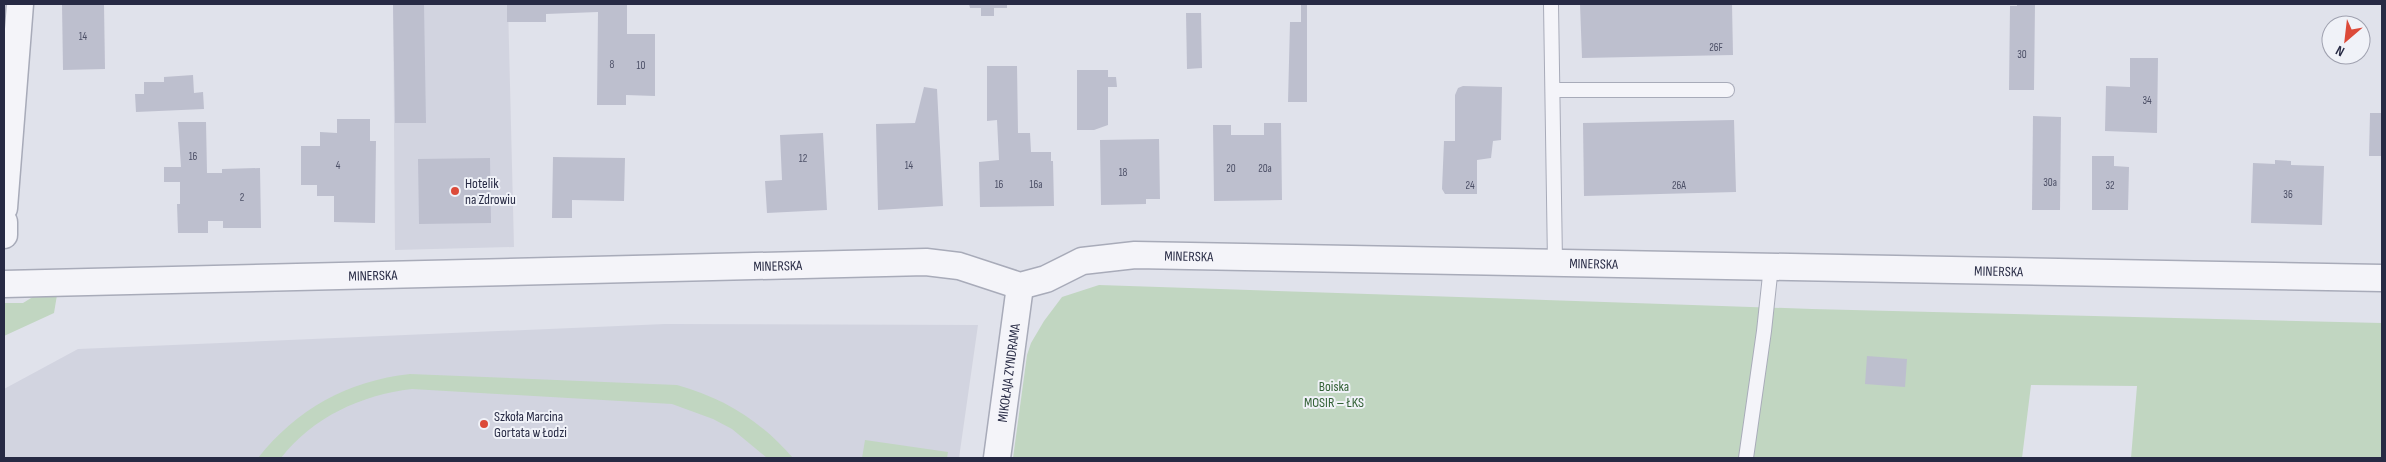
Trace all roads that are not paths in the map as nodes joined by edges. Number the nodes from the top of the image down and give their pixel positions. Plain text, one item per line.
1 (20, 4) edge
2 (1551, 4) edge
3 (1554, 90) junction
4 (1727, 90) dead end
5 (4, 208) edge
6 (4, 222) edge
7 (4, 235) edge
8 (1555, 262) junction
9 (1771, 266) junction
10 (2382, 278) edge
11 (4, 284) edge
12 (1020, 286) junction
13 (997, 458) edge
14 (1746, 458) edge

1 - 5 street
2 - 3 lane
3 - 4 lane
3 - 8 lane
6 - 7 street
8 - 9 street, MINERSKA
8 - 12 street, MINERSKA
9 - 10 street, MINERSKA
9 - 14 lane
11 - 12 street, MINERSKA
12 - 13 street, MIKOŁAJA ZYNDRAMA

